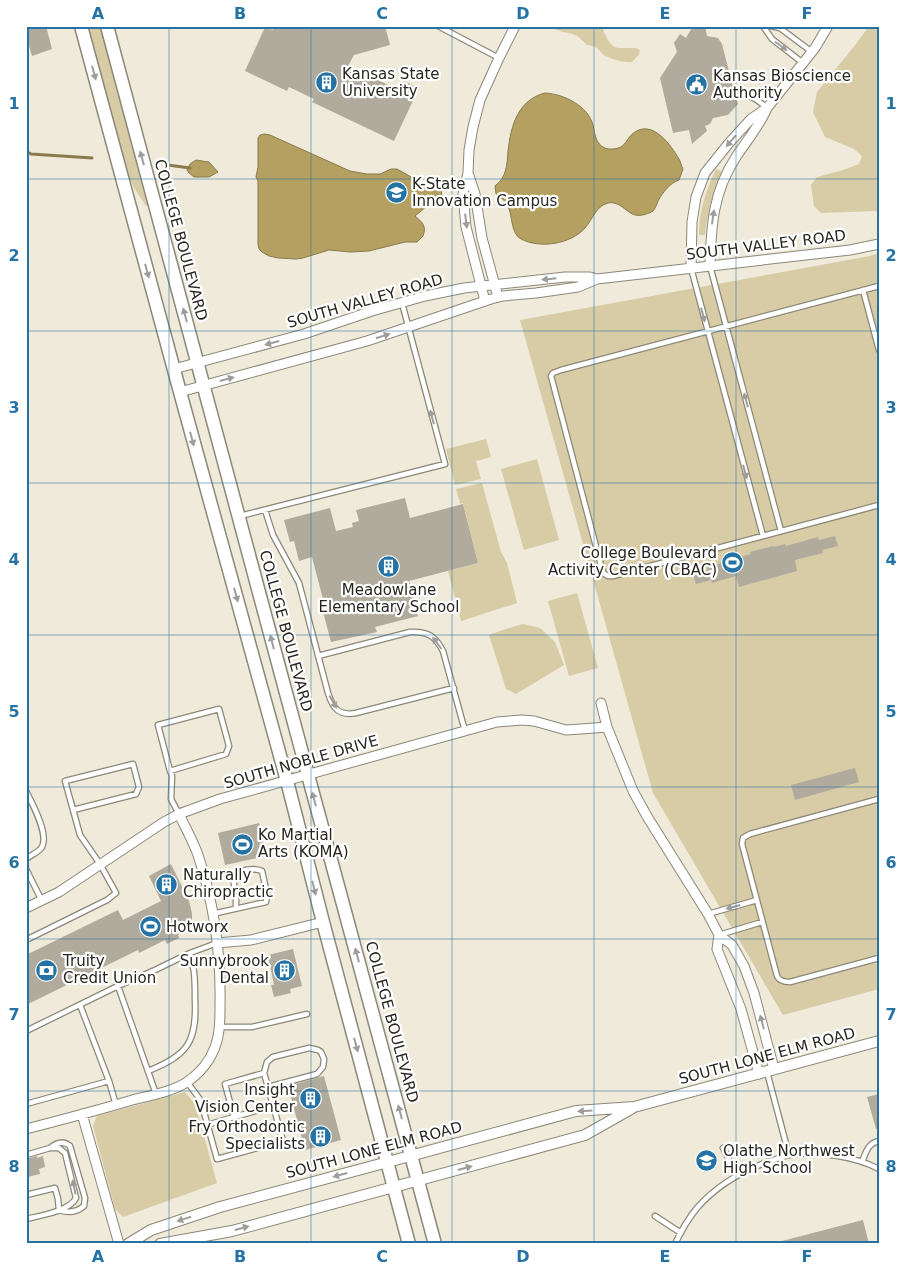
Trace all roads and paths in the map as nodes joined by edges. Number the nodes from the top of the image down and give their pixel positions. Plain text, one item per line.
1 (81, 26) edge
2 (107, 26) edge
3 (438, 26) edge
4 (515, 26) edge
5 (763, 26) edge
6 (771, 26) edge
7 (828, 26) edge
8 (812, 52) junction
9 (499, 58) junction
10 (803, 63) junction
11 (736, 96) dead end
12 (767, 108) junction
13 (468, 172) junction
14 (879, 244) edge
15 (710, 266) junction
16 (691, 268) junction
17 (597, 279) junction
18 (496, 285) junction
19 (482, 286) junction
20 (879, 286) edge
21 (863, 290) junction
22 (498, 297) junction
23 (402, 302) junction
24 (486, 302) junction
25 (726, 326) junction
26 (409, 327) junction
27 (708, 331) junction
28 (879, 350) edge
29 (197, 362) junction
30 (174, 369) junction
31 (203, 385) junction
32 (180, 392) junction
33 (879, 505) edge
34 (265, 510) junction
35 (239, 517) junction
36 (781, 532) junction
37 (763, 536) junction
38 (318, 656) junction
39 (454, 688) junction
40 (601, 703) dead end
41 (607, 727) junction
42 (465, 730) junction
43 (170, 771) junction
44 (308, 775) junction
45 (287, 780) junction
46 (26, 791) edge
47 (879, 799) edge
48 (73, 810) junction
49 (179, 814) junction
50 (26, 859) edge
51 (100, 864) junction
52 (26, 869) edge
53 (757, 900) junction
54 (42, 901) junction
55 (26, 908) edge
56 (236, 908) junction
57 (212, 914) junction
58 (708, 914) junction
59 (323, 922) junction
60 (762, 922) junction
61 (719, 934) junction
62 (26, 940) edge
63 (216, 943) junction
64 (190, 953) junction
65 (879, 958) edge
66 (118, 986) junction
67 (80, 1005) junction
68 (308, 1014) dead end
69 (219, 1027) junction
70 (26, 1031) edge
71 (879, 1042) edge
72 (148, 1071) junction
73 (767, 1072) junction
74 (264, 1073) junction
75 (109, 1081) junction
76 (187, 1082) junction
77 (268, 1087) junction
78 (156, 1094) junction
79 (26, 1104) edge
80 (116, 1105) junction
81 (273, 1106) junction
82 (634, 1107) junction
83 (82, 1114) junction
84 (234, 1117) junction
85 (208, 1125) junction
86 (26, 1129) edge
87 (879, 1141) edge
88 (50, 1148) junction
89 (723, 1148) dead end
90 (26, 1155) edge
91 (411, 1156) junction
92 (789, 1156) junction
93 (387, 1162) junction
94 (862, 1162) junction
95 (879, 1169) edge
96 (737, 1175) junction
97 (418, 1180) junction
98 (394, 1187) junction
99 (26, 1195) edge
100 (59, 1210) junction
101 (655, 1216) dead end
102 (26, 1219) edge
103 (681, 1233) junction
104 (118, 1244) edge
105 (128, 1244) edge
106 (160, 1244) edge
107 (408, 1244) edge
108 (435, 1244) edge
109 (675, 1244) edge

1 -> 30 main road
29 -> 2 main road, COLLEGE BOULEVARD
3 - 9 lane
4 - 9 street
5 -> 10 lane
6 - 8 lane
7 - 8 street
8 - 10 street
9 - 13 street
10 - 12 street
11 - 12 lane
15 -> 12 street
12 -> 16 street
13 - 18 street
13 -> 19 street
14 - 15 street, SOUTH VALLEY ROAD
15 - 16 street, SOUTH VALLEY ROAD
15 - 25 lane
16 - 17 street, SOUTH VALLEY ROAD
16 -> 27 lane
17 -> 18 street, SOUTH VALLEY ROAD
17 - 22 street, SOUTH VALLEY ROAD
18 - 19 street, SOUTH VALLEY ROAD
18 - 22 street
19 - 23 street, SOUTH VALLEY ROAD
19 - 24 street
20 - 21 lane
21 - 25 lane
21 - 28 lane
22 - 24 street, SOUTH VALLEY ROAD
23 - 26 lane
23 -> 29 street, SOUTH VALLEY ROAD
24 - 26 street, SOUTH VALLEY ROAD
25 - 27 lane
36 -> 25 lane
31 -> 26 street, SOUTH VALLEY ROAD
34 -> 26 lane
27 -> 37 lane
27 - 37 lane
29 - 30 street, SOUTH VALLEY ROAD
29 - 31 main road, COLLEGE BOULEVARD
30 - 32 main road
31 - 32 street, SOUTH VALLEY ROAD
31 - 35 main road, COLLEGE BOULEVARD
32 -> 45 main road
33 - 36 lane
34 - 35 lane
34 - 38 lane
44 -> 35 main road, COLLEGE BOULEVARD
36 - 37 lane
39 -> 38 lane
38 -> 39 lane
39 - 42 lane
40 - 41 street
41 - 42 street, SOUTH NOBLE DRIVE
41 - 58 street
42 - 44 street, SOUTH NOBLE DRIVE
43 - 43 lane
43 - 49 lane
44 - 45 street, SOUTH NOBLE DRIVE
91 -> 44 main road, COLLEGE BOULEVARD
45 - 49 street, SOUTH NOBLE DRIVE
45 -> 59 main road
46 - 50 lane
47 - 53 lane
48 - 48 lane
48 - 51 lane
49 - 51 street, SOUTH NOBLE DRIVE
49 - 57 street
51 - 54 street, SOUTH NOBLE DRIVE
51 - 62 lane
52 - 54 lane
53 -> 58 lane
53 - 60 lane
54 - 55 street, SOUTH NOBLE DRIVE
56 - 56 lane
56 - 57 lane
57 - 63 street
58 - 61 street
59 - 63 street
59 -> 93 main road
60 - 61 lane
60 - 65 lane
61 - 73 street
73 -> 61 street
63 - 64 lane
63 - 69 street
64 - 66 lane
64 - 72 lane
66 - 67 lane
66 - 72 lane
67 - 70 lane
67 - 75 lane
68 - 69 lane
69 - 76 street
71 - 73 street, SOUTH LONE ELM ROAD
72 - 78 lane
73 - 82 street, SOUTH LONE ELM ROAD
73 - 92 lane
74 - 77 lane
74 - 77 lane
74 - 84 lane
75 - 79 lane
75 - 80 lane
76 - 78 street
76 - 85 lane
77 - 81 lane
78 - 80 street
80 - 83 street
81 - 84 lane
81 - 85 lane
82 -> 91 street, SOUTH LONE ELM ROAD
97 -> 82 street, SOUTH LONE ELM ROAD
83 - 86 street
83 - 104 street
84 - 85 lane
87 - 94 lane
88 - 90 lane
100 -> 88 lane
88 - 100 lane
89 - 96 lane
91 - 93 street, SOUTH LONE ELM ROAD
91 - 97 main road, COLLEGE BOULEVARD
92 - 94 lane
92 - 96 lane
93 - 98 main road
93 -> 105 street, SOUTH LONE ELM ROAD
94 - 95 lane
96 - 103 lane
97 - 98 street, SOUTH LONE ELM ROAD
97 - 108 main road, COLLEGE BOULEVARD
106 -> 98 street, SOUTH LONE ELM ROAD
98 - 107 main road
99 - 100 lane
100 - 102 lane
101 - 103 lane
103 - 109 lane

